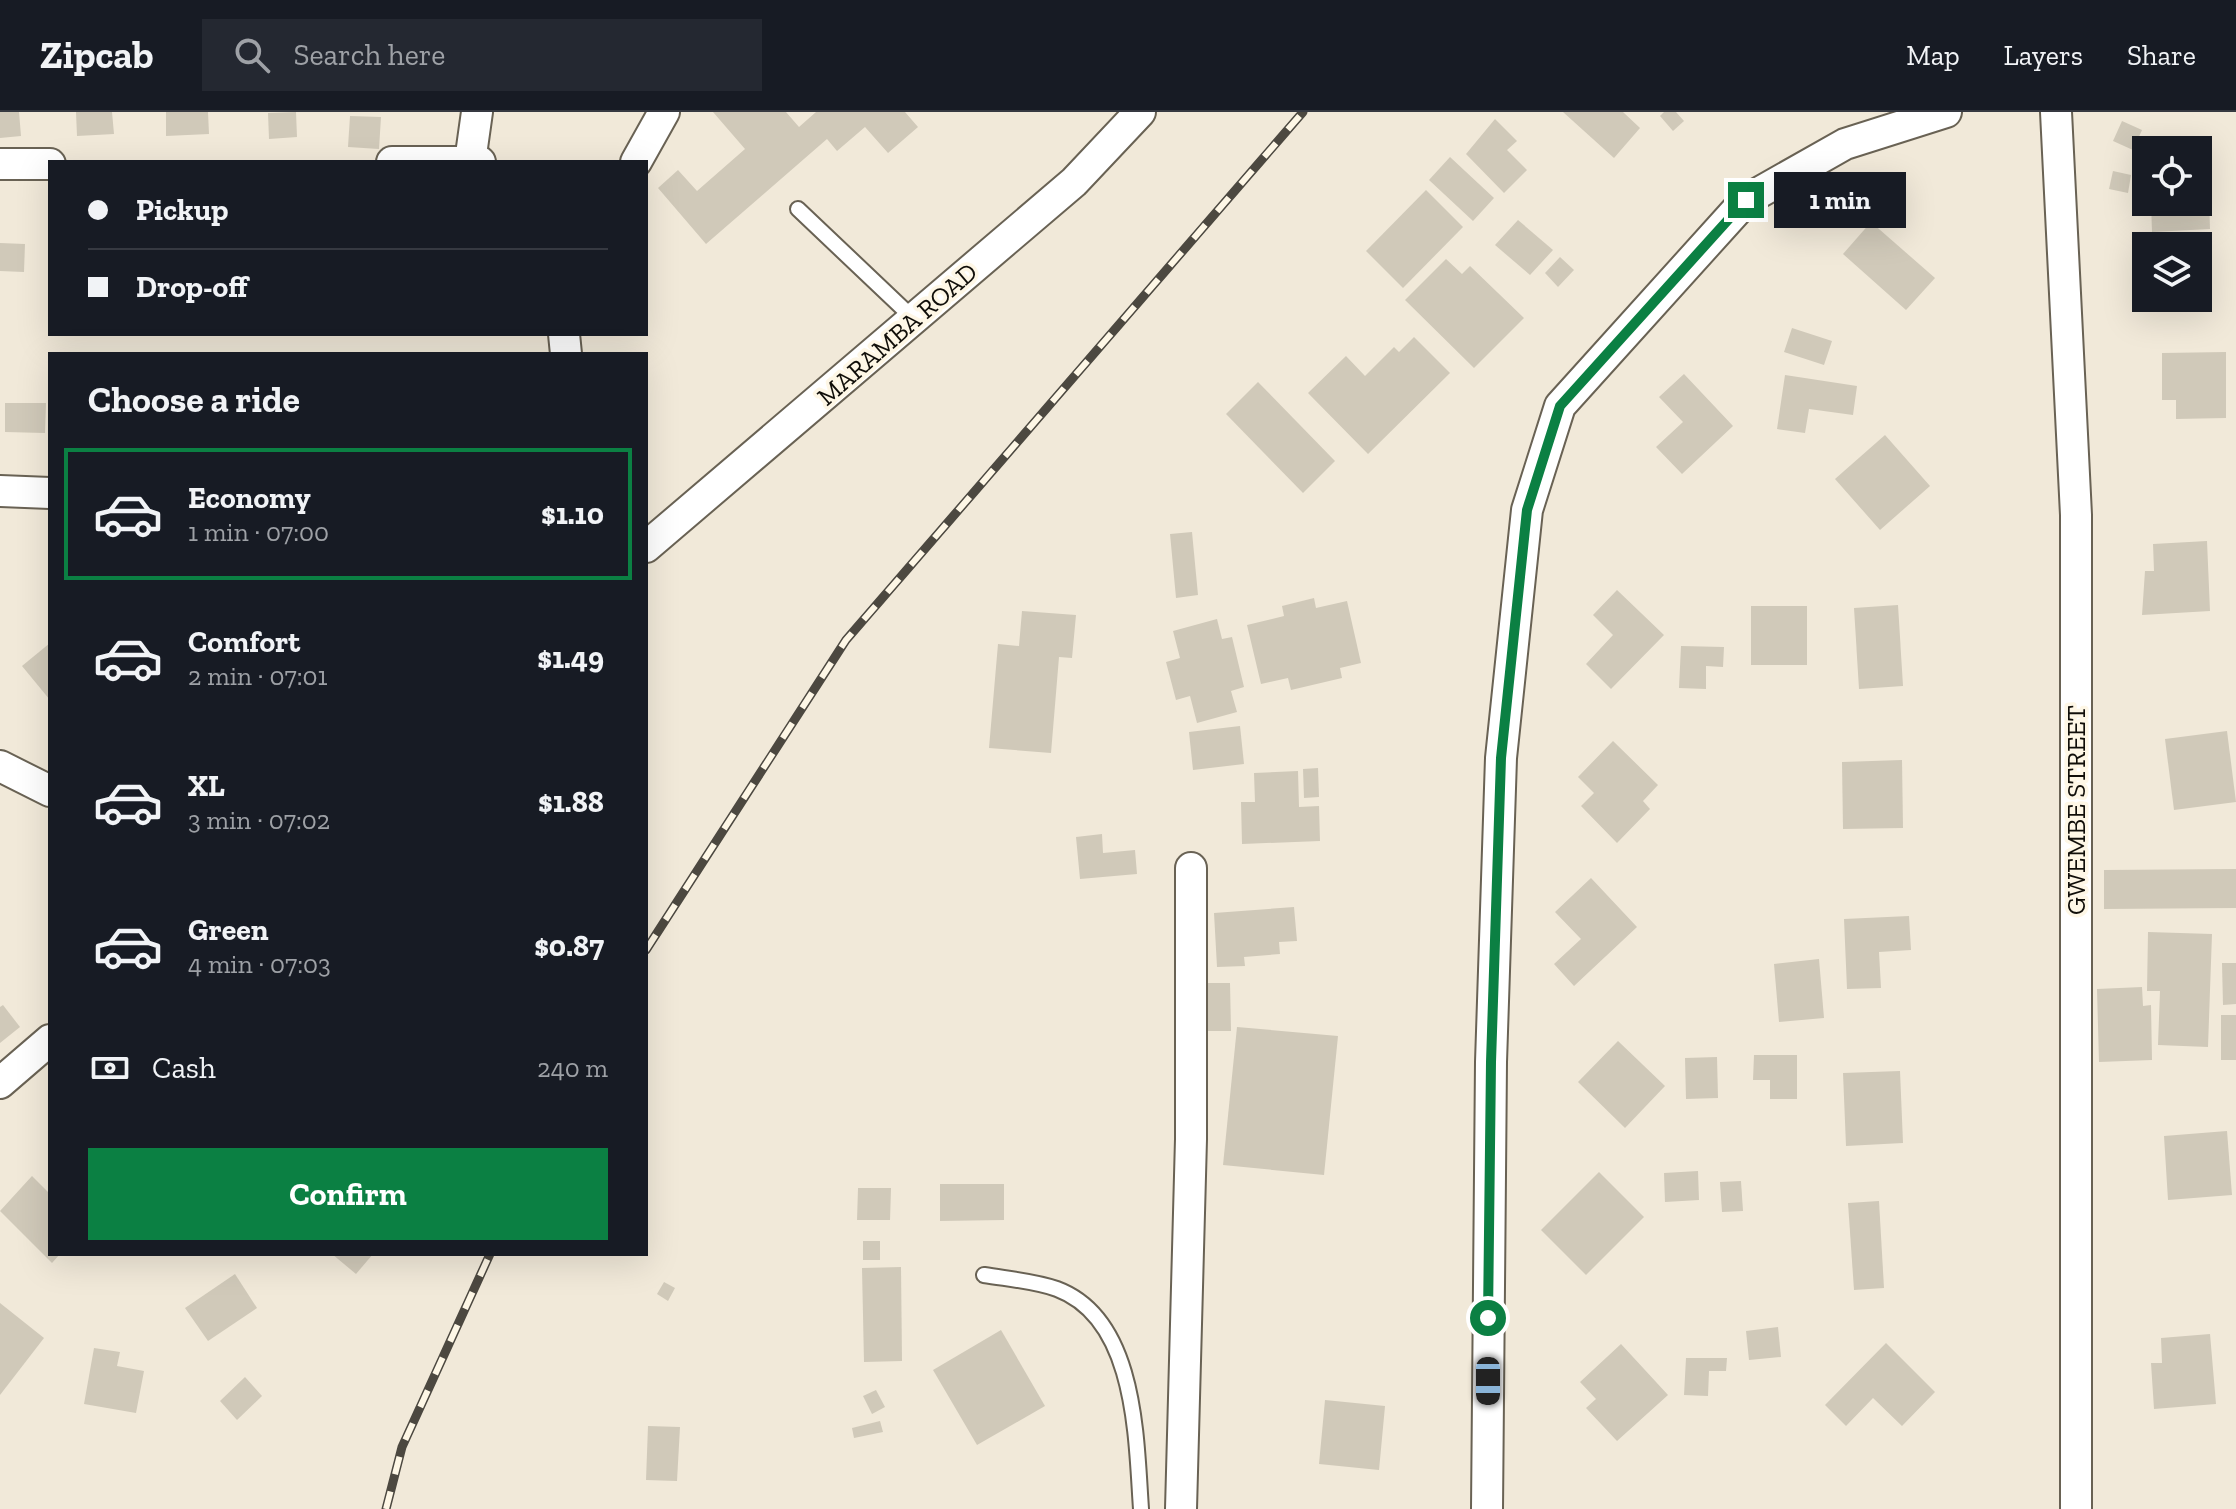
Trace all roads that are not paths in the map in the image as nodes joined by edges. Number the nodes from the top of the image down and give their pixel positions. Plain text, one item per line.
1 (477, 112) edge
2 (664, 112) edge
3 (1140, 112) edge
4 (1946, 112) edge
5 (2056, 112) edge
6 (473, 160) edge
7 (637, 160) edge
8 (0, 164) edge
9 (48, 164) edge
10 (798, 209) dead end
11 (915, 320) junction
12 (0, 491) edge
13 (48, 493) edge
14 (648, 545) edge
15 (0, 766) edge
16 (48, 790) edge
17 (1191, 868) dead end
18 (48, 1042) edge
19 (0, 1083) edge
20 (984, 1275) dead end
21 (1141, 1509) edge
22 (1181, 1509) edge
23 (1487, 1509) edge
24 (2076, 1509) edge

1 - 6 street
2 - 7 street
3 - 11 street, MARAMBA ROAD
4 - 23 street
5 - 24 street, GWEMBE STREET
8 - 9 street
10 - 11 lane
11 - 14 street, MARAMBA ROAD
12 - 13 street
15 - 16 street
17 - 22 street
18 - 19 street
20 - 21 lane

